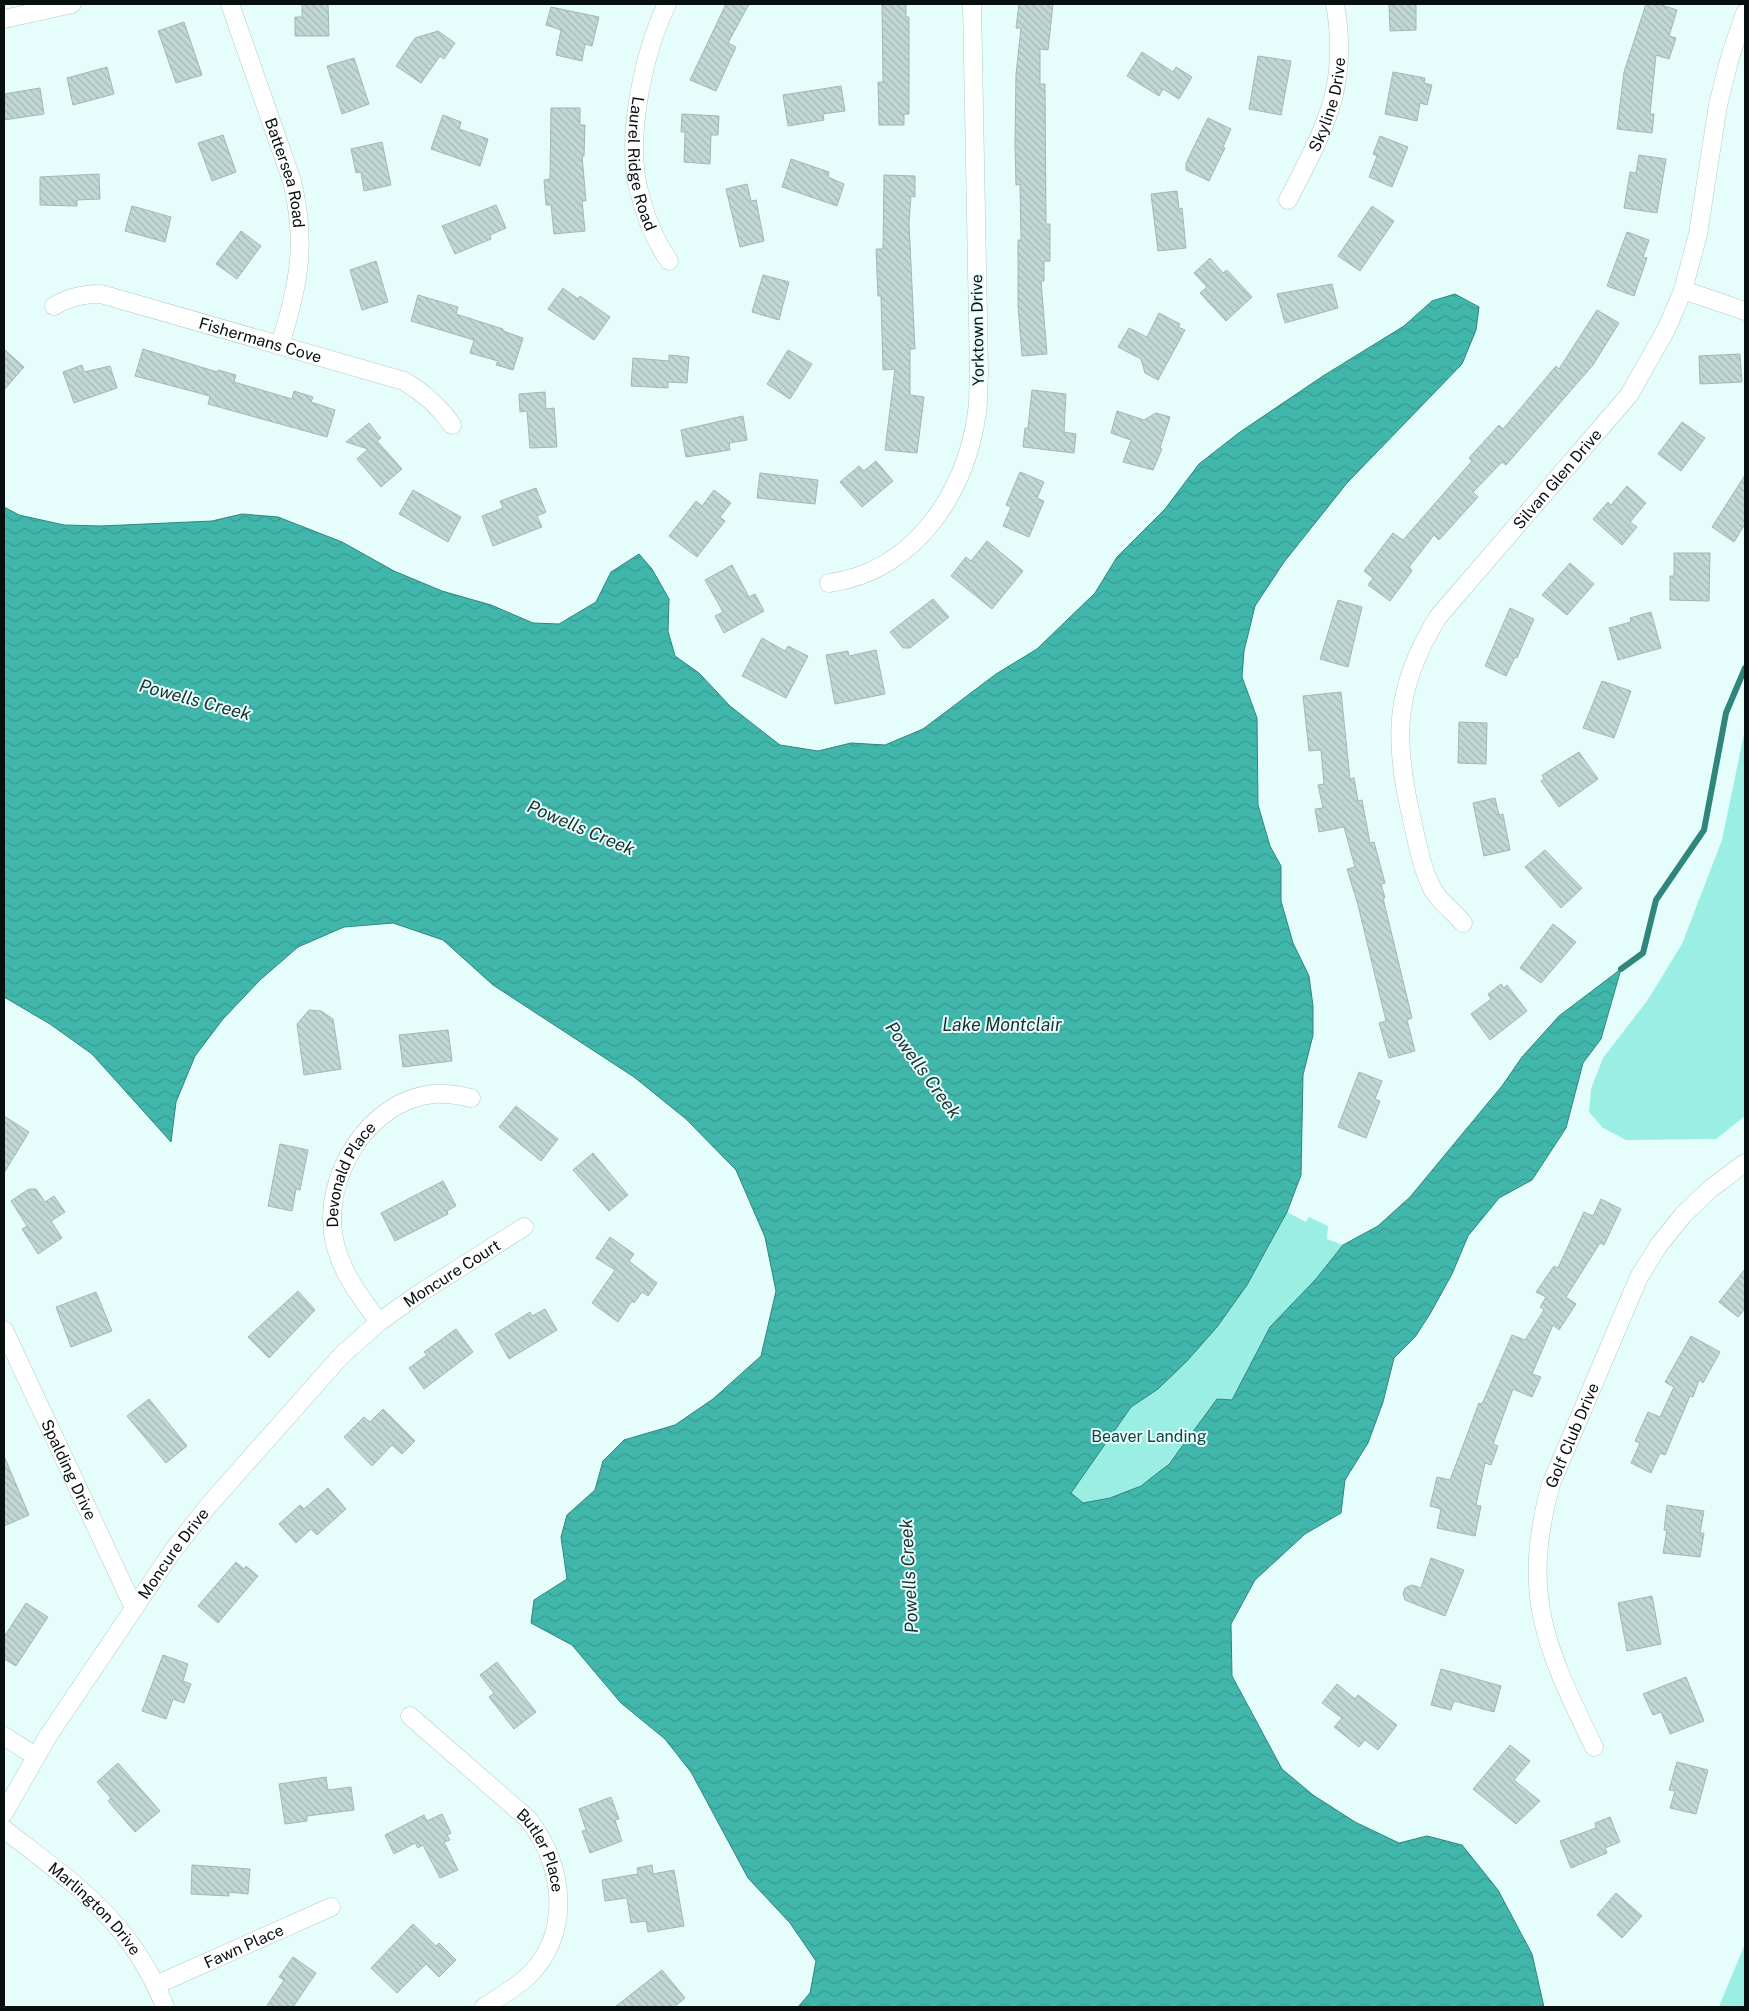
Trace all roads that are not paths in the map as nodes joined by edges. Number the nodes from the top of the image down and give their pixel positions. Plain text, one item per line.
1 (72, 4) edge
2 (230, 4) edge
3 (667, 4) edge
4 (972, 4) edge
5 (1335, 4) edge
6 (1745, 13) edge
7 (4, 19) edge
8 (1288, 200) dead end
9 (668, 261) dead end
10 (1683, 290) junction
11 (54, 306) dead end
12 (1745, 311) edge
13 (280, 345) junction
14 (452, 425) dead end
15 (829, 583) dead end
16 (1463, 924) dead end
17 (471, 1098) dead end
18 (1745, 1163) edge
19 (524, 1228) dead end
20 (379, 1322) junction
21 (4, 1330) edge
22 (134, 1608) junction
23 (410, 1716) dead end
24 (4, 1736) edge
25 (1594, 1747) dead end
26 (35, 1756) junction
27 (4, 1813) edge
28 (4, 1829) edge
29 (331, 1907) dead end
30 (156, 1985) junction
31 (165, 2007) edge
32 (484, 2007) edge

1 - 7 street
2 - 13 street, Battersea Road
3 - 9 street, Laurel Ridge Road
4 - 15 street, Yorktown Drive
5 - 8 street, Skyline Drive
6 - 10 street, Silvan Glen Drive
10 - 12 street
10 - 16 street, Silvan Glen Drive
11 - 13 street, Fishermans Cove
13 - 14 street, Fishermans Cove
17 - 20 street, Devonald Place
18 - 25 street, Golf Club Drive
19 - 20 street, Moncure Court
20 - 22 street, Moncure Drive
21 - 22 street, Spalding Drive
22 - 26 street, Moncure Drive
23 - 32 street, Butler Place
24 - 26 street
26 - 27 street, Moncure Drive
28 - 30 street, Marlington Drive
29 - 30 street, Fawn Place
30 - 31 street, Marlington Drive

